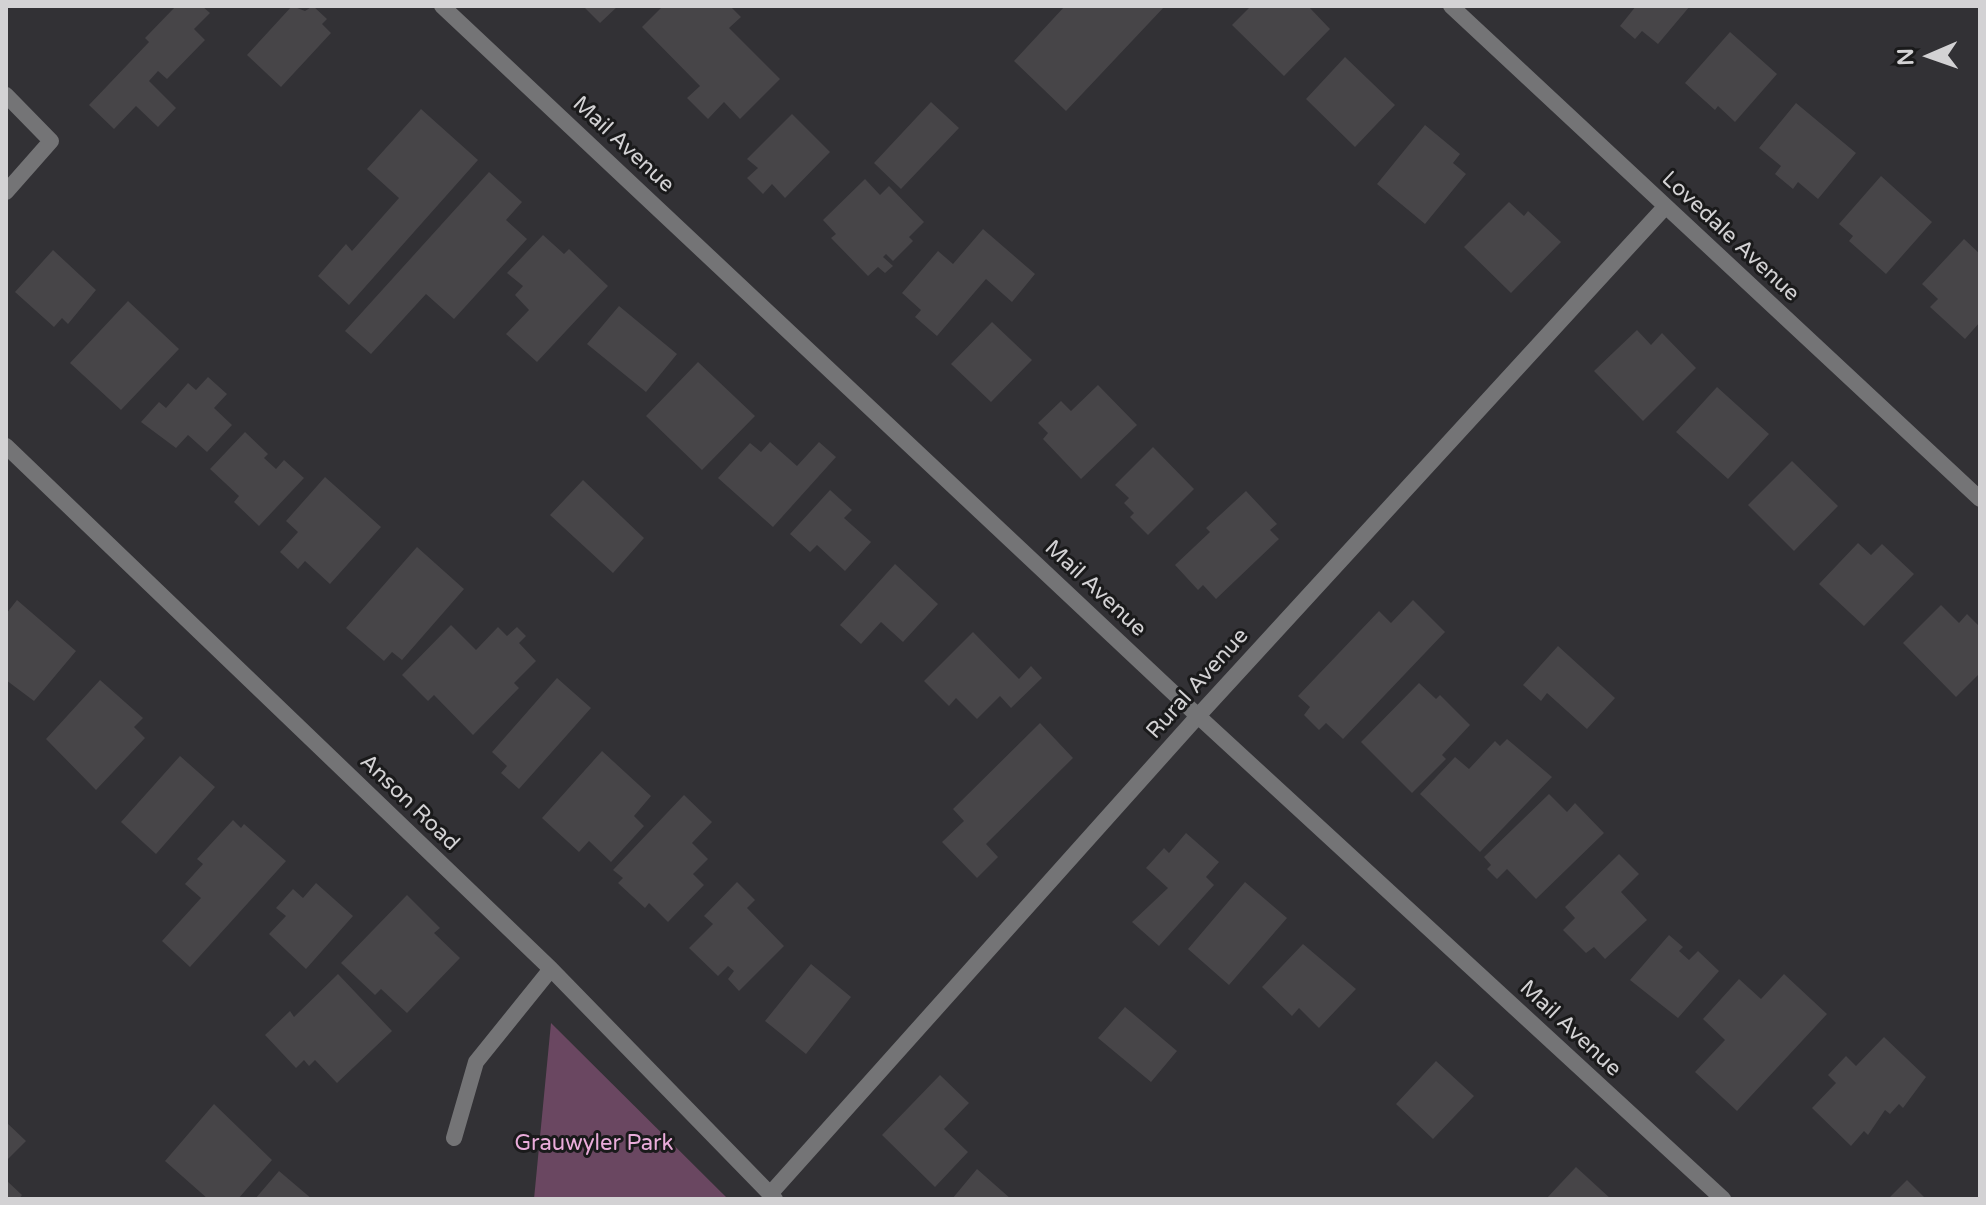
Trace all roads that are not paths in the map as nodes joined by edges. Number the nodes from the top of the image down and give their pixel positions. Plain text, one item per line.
1 (442, 6) edge
2 (1451, 6) edge
3 (6, 95) edge
4 (6, 192) edge
5 (1665, 207) junction
6 (6, 446) edge
7 (1980, 499) edge
8 (1198, 716) junction
9 (551, 969) junction
10 (454, 1138) dead end
11 (773, 1197) edge
12 (1723, 1199) edge

1 - 8 street, Mail Avenue
2 - 5 street, Lovedale Avenue
3 - 4 street
5 - 7 street, Lovedale Avenue
5 - 8 street, Rural Avenue
6 - 9 street, Anson Road
8 - 11 street, Rural Avenue
8 - 12 street, Mail Avenue
9 - 10 street
9 - 11 street, Anson Road

